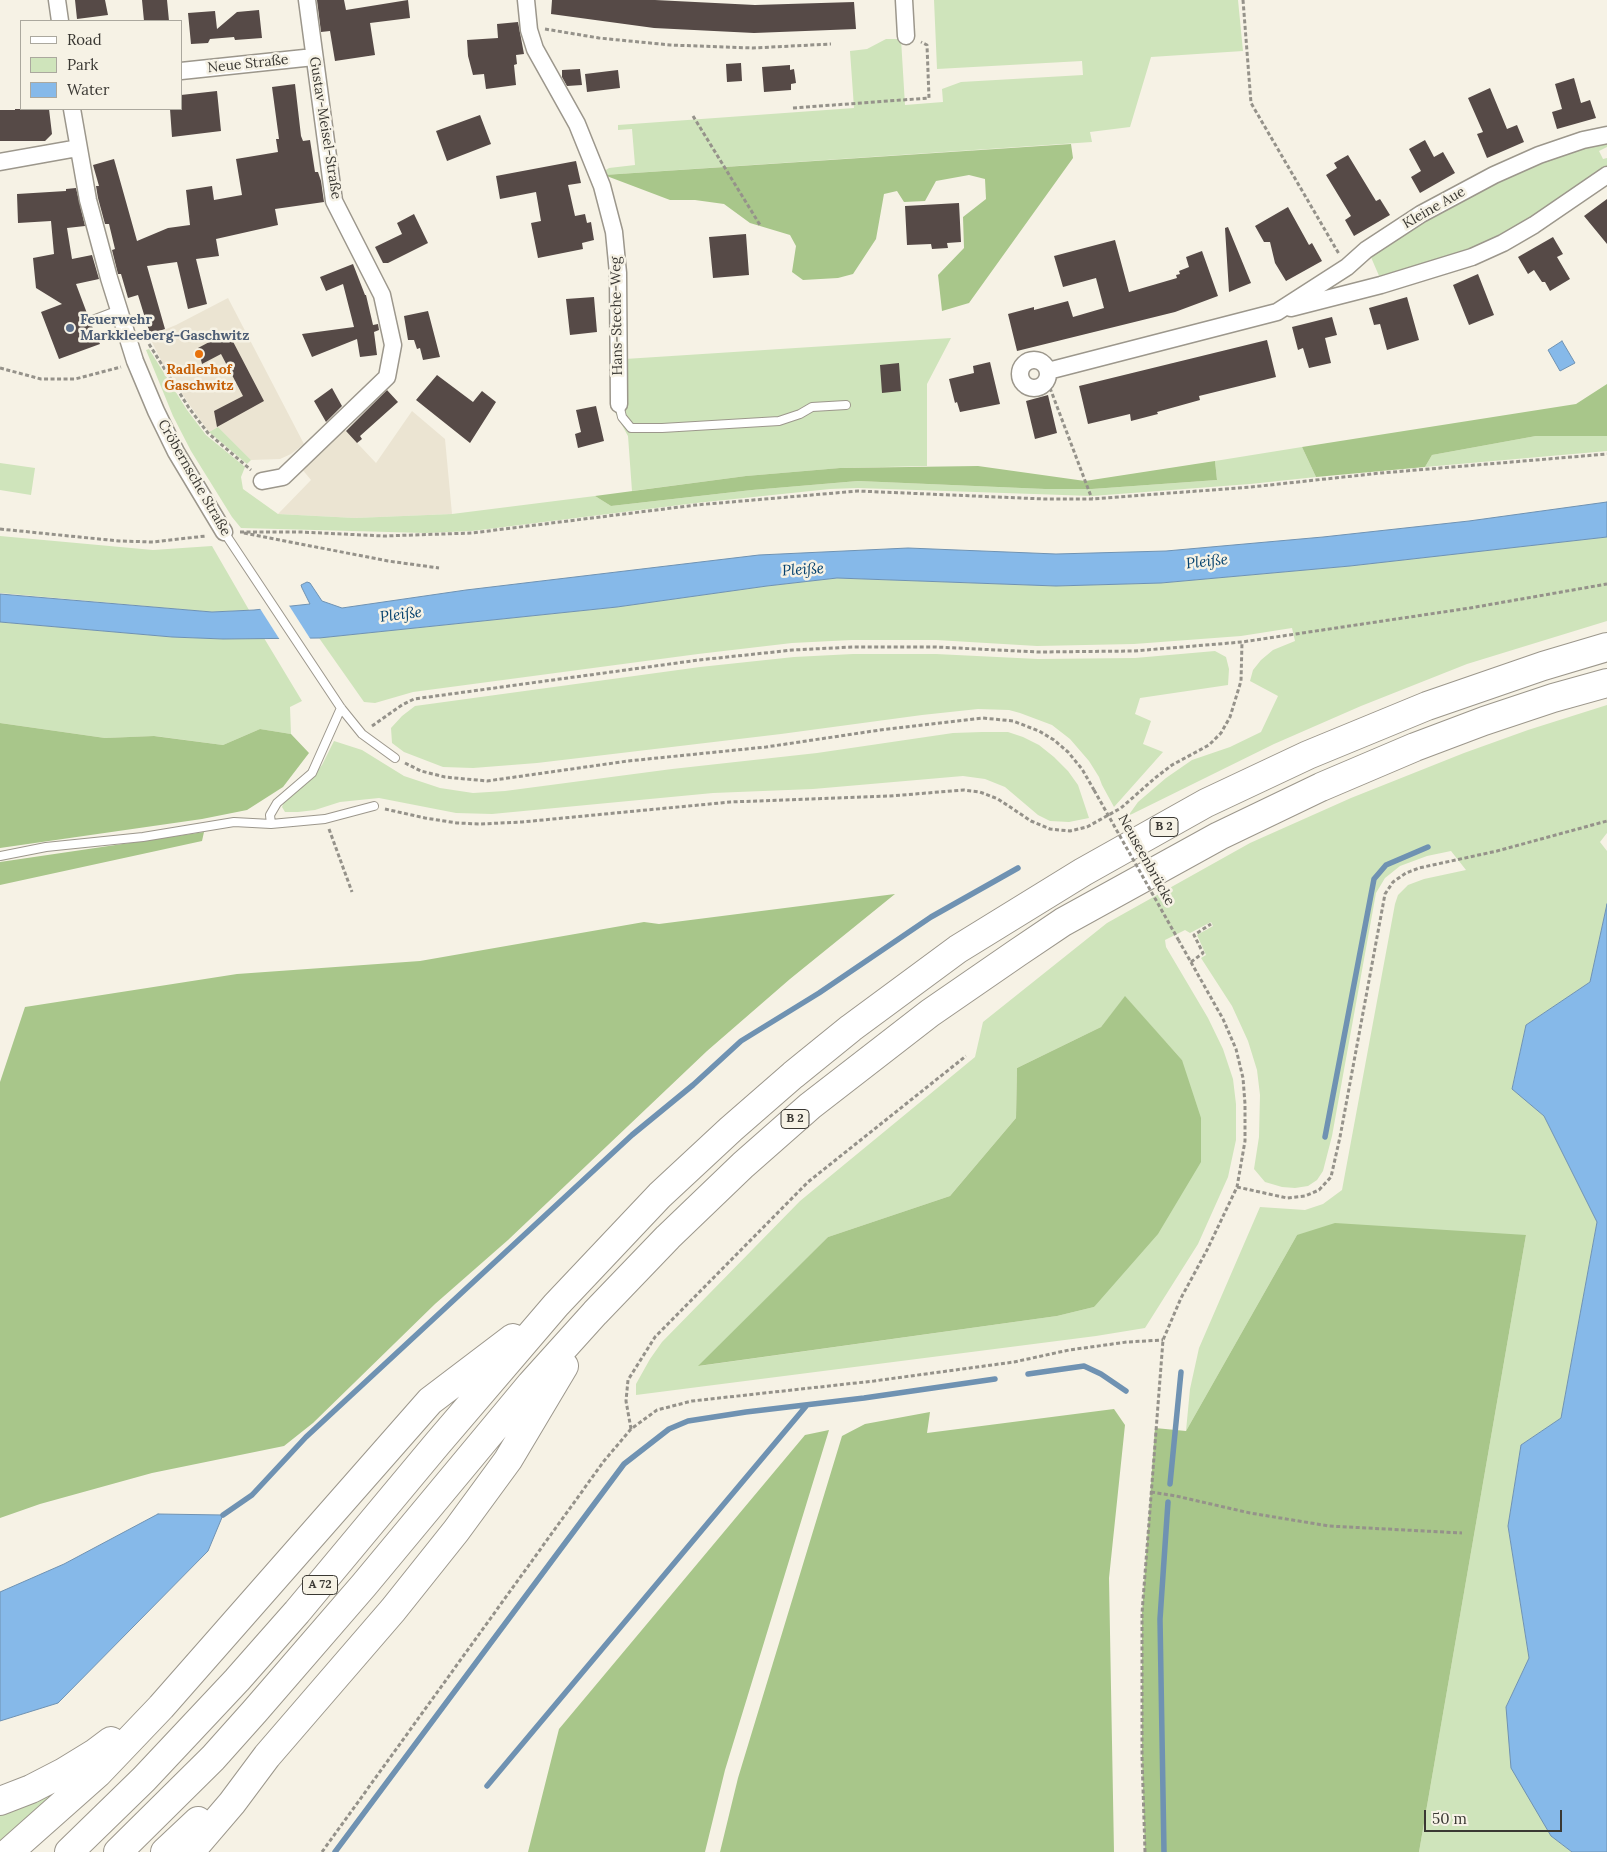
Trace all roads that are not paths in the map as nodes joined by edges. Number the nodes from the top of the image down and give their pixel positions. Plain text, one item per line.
1 (57, 0) edge
2 (307, 0) edge
3 (526, 0) edge
4 (904, 0) edge
5 (60, 20) edge
6 (906, 36) road end
7 (314, 57) junction
8 (182, 71) edge
9 (72, 110) edge
10 (1607, 135) edge
11 (78, 148) junction
12 (0, 162) edge
13 (1607, 175) edge
14 (119, 310) junction
15 (1277, 312) junction
16 (90, 321) dead end
17 (1047, 376) road end
18 (619, 404) joint
19 (846, 405) dead end
20 (262, 481) road end
21 (231, 532) joint
22 (1607, 647) edge
23 (1607, 683) edge
24 (341, 708) junction
25 (395, 758) road end
26 (374, 806) road end
27 (271, 824) junction
28 (0, 856) edge
29 (556, 1305) junction
30 (596, 1313) junction
31 (222, 1638) junction
32 (267, 1756) junction
33 (0, 1801) edge
34 (10, 1852) edge
35 (69, 1852) edge
36 (118, 1852) edge
37 (165, 1852) edge
38 (190, 1852) edge

1 - 5 street
2 - 7 street, Gustav-Meisel-Straße
3 - 18 street, Hans-Steche-Weg
4 - 6 street
7 - 8 street, Neue Straße
7 - 20 street, Gustav-Meisel-Straße
9 - 11 street, Cröbernsche Straße
10 - 15 street, Kleine Aue
11 - 12 street
11 - 14 street, Cröbernsche Straße
13 - 15 street, Kleine Aue
14 - 16 lane
14 - 21 street, Cröbernsche Straße
15 - 17 street, Kleine Aue
18 - 19 lane, Hans-Steche-Weg
21 - 24 lane, Cröbernsche Straße
22 - 29 highway, B 2
23 - 30 highway, B 2
24 - 25 lane, Cröbernsche Straße
24 - 27 lane
26 - 27 lane
27 - 28 lane
29 - 31 highway
29 - 35 highway, A 72
30 - 32 highway
30 - 36 highway, A 72
31 - 33 highway
31 - 34 highway
32 - 37 highway
32 - 38 highway

